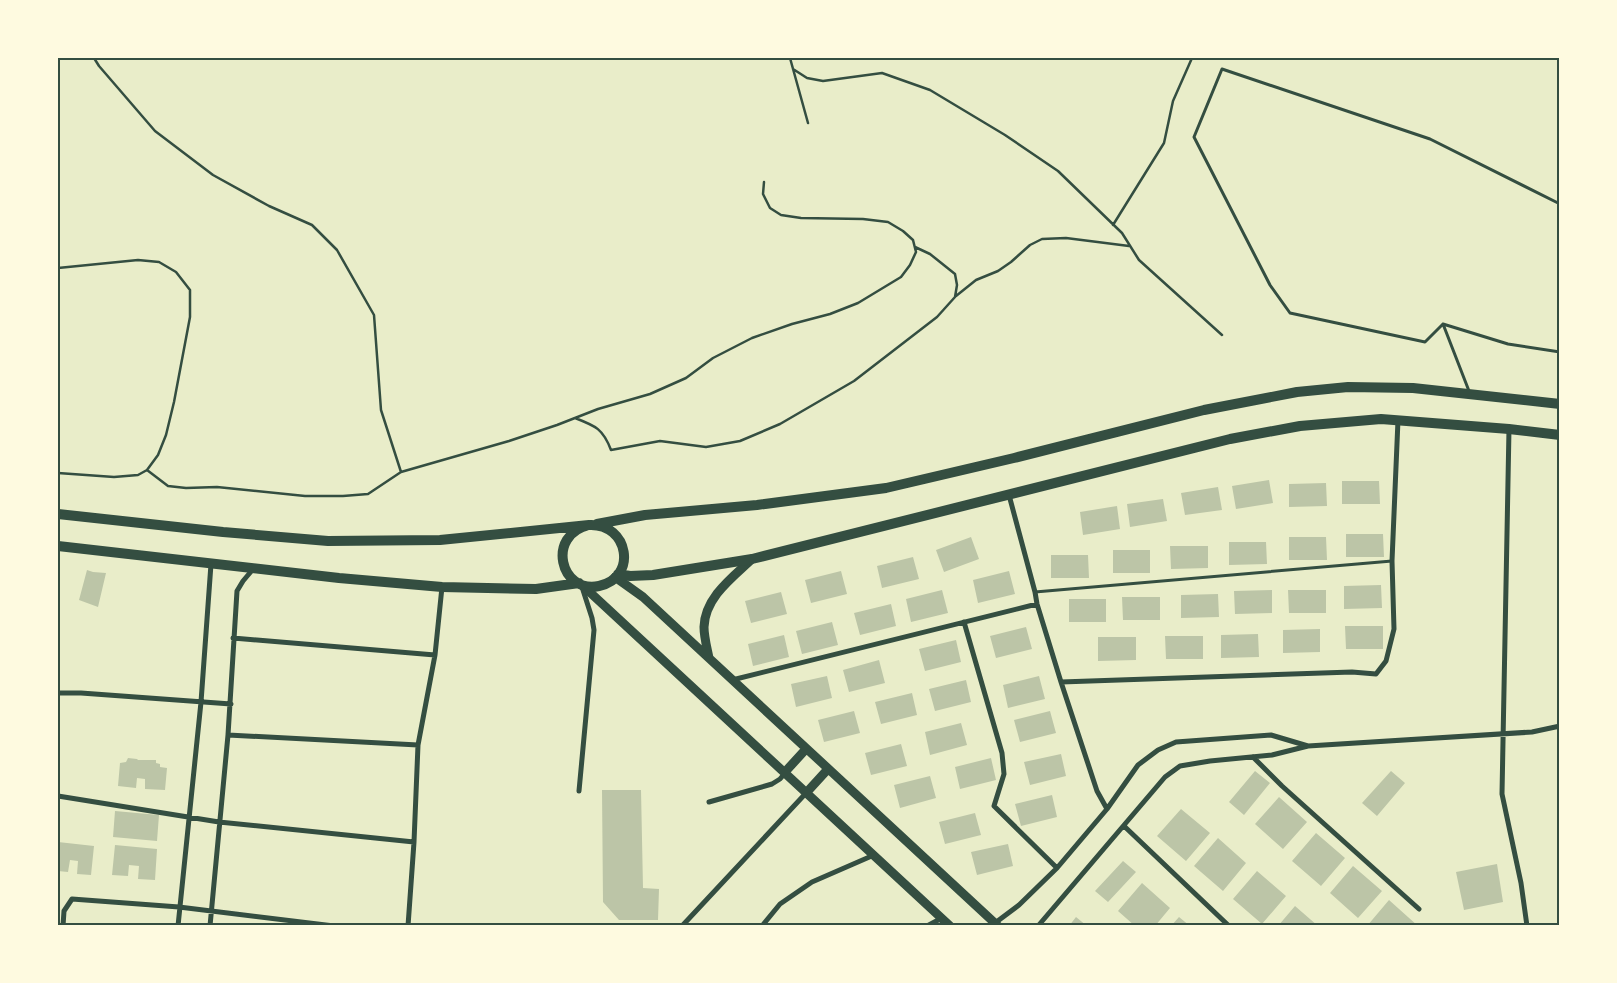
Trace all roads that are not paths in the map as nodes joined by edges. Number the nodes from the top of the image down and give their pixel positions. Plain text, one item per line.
1 (1560, 204) edge
2 (1443, 324) junction
3 (1560, 352) edge
4 (1470, 394) junction
5 (1560, 404) edge
6 (1398, 420) junction
7 (1509, 429) junction
8 (1560, 435) edge
9 (1009, 495) junction
10 (58, 514) edge
11 (593, 524) junction
12 (58, 546) edge
13 (752, 559) junction
14 (1392, 561) junction
15 (212, 564) junction
16 (254, 567) junction
17 (617, 575) junction
18 (581, 584) junction
19 (442, 587) junction
20 (1035, 592) junction
21 (1037, 604) junction
22 (964, 622) junction
23 (234, 638) junction
24 (435, 655) junction
25 (709, 658) junction
26 (732, 680) junction
27 (1061, 682) junction
28 (58, 693) edge
29 (201, 702) junction
30 (230, 704) junction
31 (1560, 726) edge
32 (1503, 734) junction
33 (228, 735) junction
34 (418, 746) junction
35 (1308, 746) junction
36 (806, 749) junction
37 (1253, 757) junction
38 (828, 768) junction
39 (785, 772) junction
40 (579, 791) dead end
41 (807, 792) junction
42 (58, 796) edge
43 (709, 802) dead end
44 (1107, 809) junction
45 (190, 816) junction
46 (219, 822) junction
47 (1124, 826) junction
48 (414, 842) junction
49 (874, 855) junction
50 (1057, 868) junction
51 (179, 907) junction
52 (1419, 909) dead end
53 (212, 910) junction
54 (942, 918) junction
55 (997, 924) edge
56 (63, 926) edge
57 (178, 926) edge
58 (210, 926) edge
59 (334, 926) edge
60 (408, 926) edge
61 (682, 926) edge
62 (762, 926) edge
63 (927, 926) edge
64 (950, 926) edge
65 (1038, 926) edge
66 (1229, 926) edge
67 (1527, 926) edge

1 - 2 lane
2 - 3 lane
2 - 4 lane
4 - 5 main road
4 - 11 main road
6 - 7 main road
6 - 9 main road
6 - 14 street
7 - 8 main road
7 - 32 street
9 - 13 main road
9 - 20 street
10 - 11 main road
11 - 17 main road
11 - 18 main road
12 - 15 main road
13 - 17 main road
13 - 25 main road
14 - 20 lane
14 - 27 street
15 - 16 main road
15 - 29 street
16 - 19 main road
16 - 23 street
17 - 18 main road
17 - 25 main road
18 - 19 main road
18 - 39 main road
18 - 40 street
19 - 24 street
20 - 21 street
21 - 22 street
21 - 27 street
22 - 26 street
22 - 50 street
23 - 24 street
23 - 30 street
24 - 34 street
25 - 26 main road
26 - 36 main road
27 - 44 street
28 - 29 street
29 - 30 street
29 - 45 street
30 - 33 street
31 - 32 street
32 - 35 street
32 - 67 street
33 - 34 street
33 - 46 street
34 - 48 street
35 - 37 street
35 - 44 street
36 - 38 main road
36 - 39 main road
37 - 47 street
37 - 52 street
38 - 41 main road
38 - 55 main road
39 - 41 main road
39 - 43 street
41 - 49 main road
41 - 61 street
42 - 45 street
44 - 50 street
45 - 46 street
45 - 51 street
46 - 48 street
46 - 53 street
47 - 65 street
47 - 66 street
48 - 60 street
49 - 54 main road
49 - 62 street
50 - 55 street
51 - 53 street
51 - 56 street
51 - 57 street
53 - 58 street
53 - 59 street
54 - 63 street
54 - 64 main road

